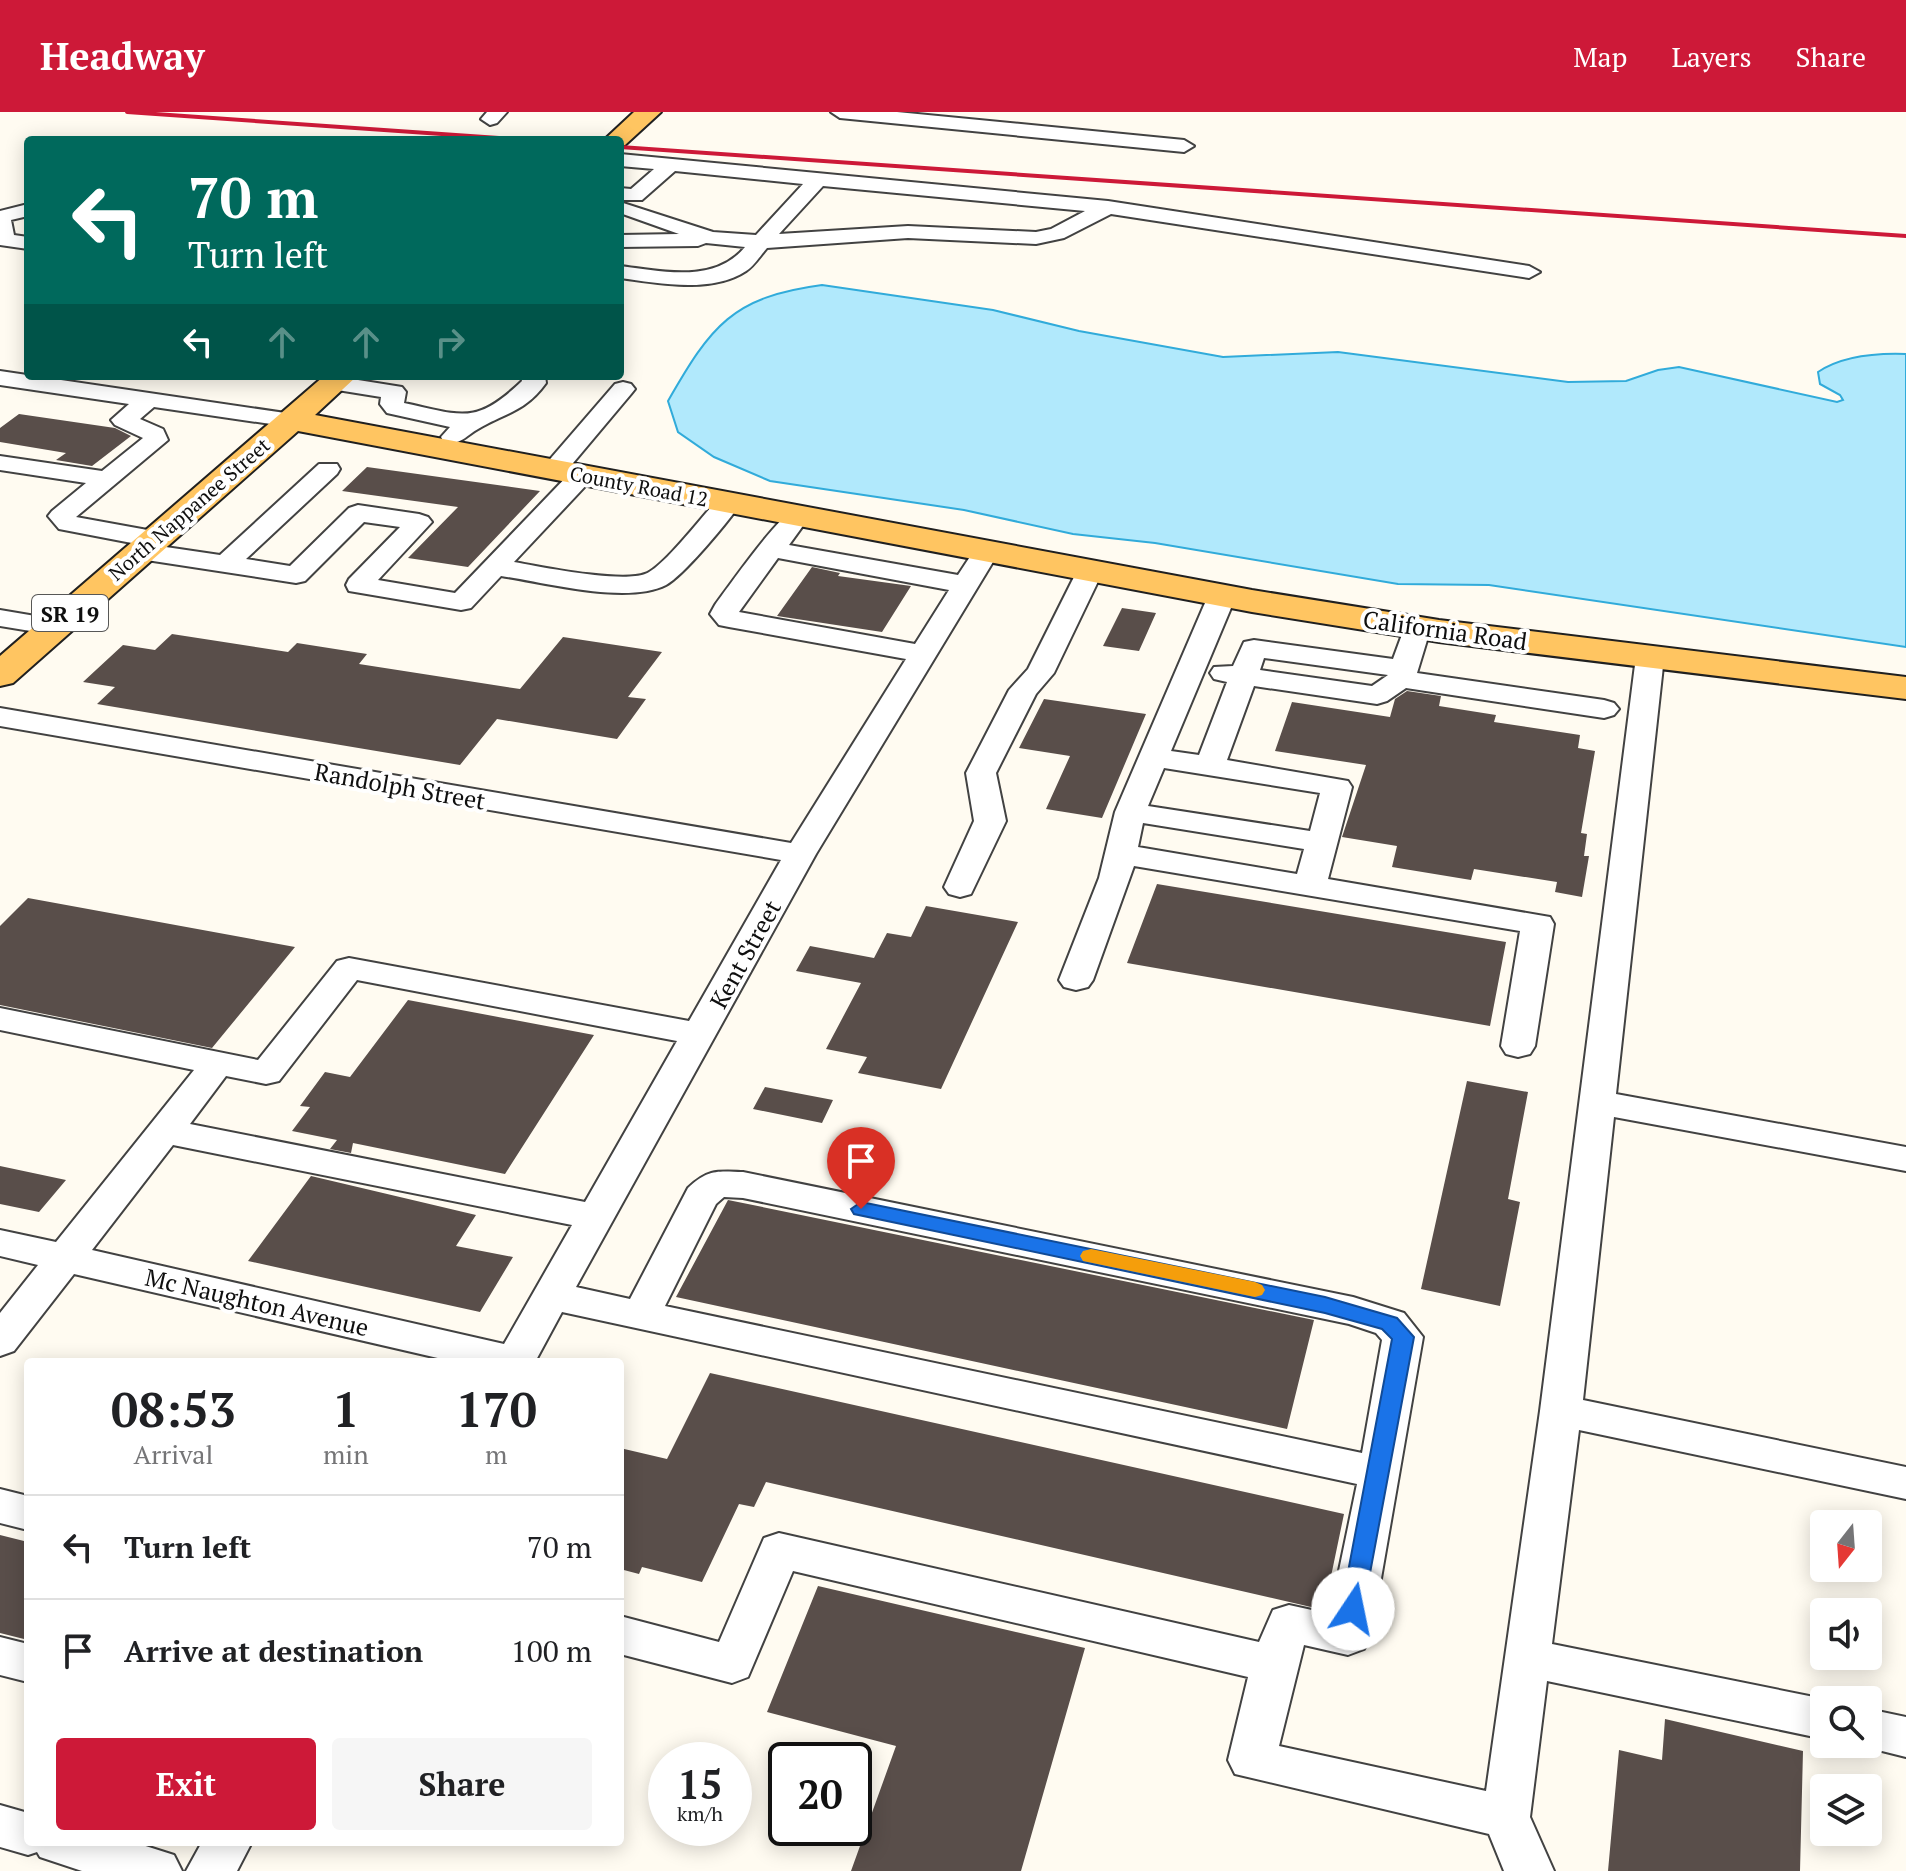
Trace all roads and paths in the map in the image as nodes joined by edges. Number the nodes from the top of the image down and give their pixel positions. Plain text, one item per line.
1 (649, 112) edge
2 (840, 112) edge
3 (621, 136) edge
4 (1184, 146) dead end
5 (624, 160) edge
6 (671, 165) junction
7 (818, 180) junction
8 (624, 201) edge
9 (1108, 207) junction
10 (24, 211) edge
11 (710, 238) junction
12 (624, 241) edge
13 (24, 242) edge
14 (761, 242) junction
15 (624, 272) edge
16 (1529, 272) dead end
17 (12, 380) edge
18 (338, 380) edge
19 (408, 380) edge
20 (534, 380) edge
21 (623, 389) dead end
22 (394, 392) junction
23 (150, 399) junction
24 (291, 420) junction
25 (468, 424) junction
26 (440, 448) junction
27 (0, 463) edge
28 (328, 469) dead end
29 (568, 472) junction
30 (108, 479) junction
31 (290, 503) junction
32 (728, 503) junction
33 (358, 513) junction
34 (797, 516) junction
35 (147, 545) junction
36 (770, 549) junction
37 (986, 552) junction
38 (226, 564) junction
39 (494, 567) junction
40 (1090, 571) junction
41 (966, 585) junction
42 (1222, 596) junction
43 (0, 618) edge
44 (55, 627) junction
45 (1417, 627) junction
46 (923, 654) junction
47 (1650, 657) junction
48 (1192, 668) junction
49 (1403, 674) junction
50 (0, 675) edge
51 (1244, 676) junction
52 (1906, 688) edge
53 (1604, 709) dead end
54 (0, 717) edge
55 (1154, 757) junction
56 (1210, 766) junction
57 (1130, 812) junction
58 (1322, 842) junction
59 (800, 854) junction
60 (1120, 854) junction
61 (1310, 886) junction
62 (960, 887) dead end
63 (1076, 980) dead end
64 (0, 1019) edge
65 (700, 1034) junction
66 (1518, 1046) dead end
67 (218, 1063) junction
68 (1597, 1102) junction
69 (164, 1131) junction
70 (1906, 1159) edge
71 (595, 1217) junction
72 (0, 1243) edge
73 (63, 1257) junction
74 (551, 1296) junction
75 (641, 1315) junction
76 (0, 1341) edge
77 (501, 1358) edge
78 (516, 1358) edge
79 (1561, 1411) junction
80 (1380, 1473) junction
81 (1906, 1483) edge
82 (0, 1506) edge
83 (24, 1512) edge
84 (624, 1636) edge
85 (0, 1656) edge
86 (1528, 1658) junction
87 (24, 1662) edge
88 (1274, 1664) junction
89 (1810, 1716) edge
90 (1882, 1732) edge
91 (1906, 1737) edge
92 (1506, 1817) junction
93 (0, 1826) edge
94 (24, 1833) edge
95 (71, 1846) edge
96 (226, 1846) edge
97 (157, 1871) edge
98 (211, 1871) edge
99 (1529, 1871) edge

1 - 3 main road
2 - 4 street
5 - 6 street
6 - 7 street
6 - 8 street
7 - 9 street
7 - 14 street
8 - 11 street
9 - 14 street
9 - 16 street
10 - 13 street
11 - 12 street
11 - 14 street
14 - 15 street
17 - 23 street
18 - 22 street
18 - 24 main road, North Nappanee Street / SR 19
19 - 22 street
20 - 25 street
21 - 29 street
22 - 25 street
23 - 24 street
23 - 30 street
24 - 26 main road, County Road 12
24 - 35 main road, North Nappanee Street / SR 19
25 - 26 street
26 - 29 main road, County Road 12
27 - 30 street
28 - 31 street
29 - 32 main road, County Road 12
29 - 39 street
30 - 35 street
31 - 33 street
31 - 38 street
32 - 34 main road, County Road 12
32 - 39 street
33 - 38 street
33 - 39 street
34 - 36 street
34 - 37 main road, County Road 12
35 - 38 street
35 - 44 main road, North Nappanee Street / SR 19
36 - 41 street
36 - 46 street
37 - 40 main road, California Road
37 - 41 street, Kent Street
40 - 42 main road, California Road
40 - 62 street
41 - 46 street, Kent Street
42 - 45 main road, California Road
42 - 48 street
43 - 44 street
44 - 50 main road, North Nappanee Street / SR 19
45 - 47 main road, California Road
45 - 49 street
46 - 59 street, Kent Street
47 - 52 main road, California Road
47 - 68 street
48 - 51 street
48 - 55 street
49 - 51 street
49 - 53 street
51 - 56 street
54 - 59 street, Randolph Street
55 - 56 street
55 - 57 street
56 - 58 street
57 - 58 street
57 - 60 street
58 - 61 street
59 - 65 street, Kent Street
60 - 61 street
60 - 63 street
61 - 66 street
64 - 67 street
65 - 67 street
65 - 71 street, Kent Street
67 - 69 street
68 - 70 street
68 - 79 street
69 - 71 street
69 - 73 street
71 - 74 street, Kent Street
72 - 73 street, Mc Naughton Avenue
73 - 76 street
73 - 77 street, Mc Naughton Avenue
74 - 75 street
74 - 78 street, Kent Street
75 - 80 street
75 - 80 street
79 - 81 street
79 - 86 street
80 - 88 street
82 - 83 street
84 - 88 street
85 - 87 street
86 - 89 street
86 - 92 street
88 - 92 street
90 - 91 street
92 - 99 street
93 - 94 street
95 - 97 street
96 - 98 street

